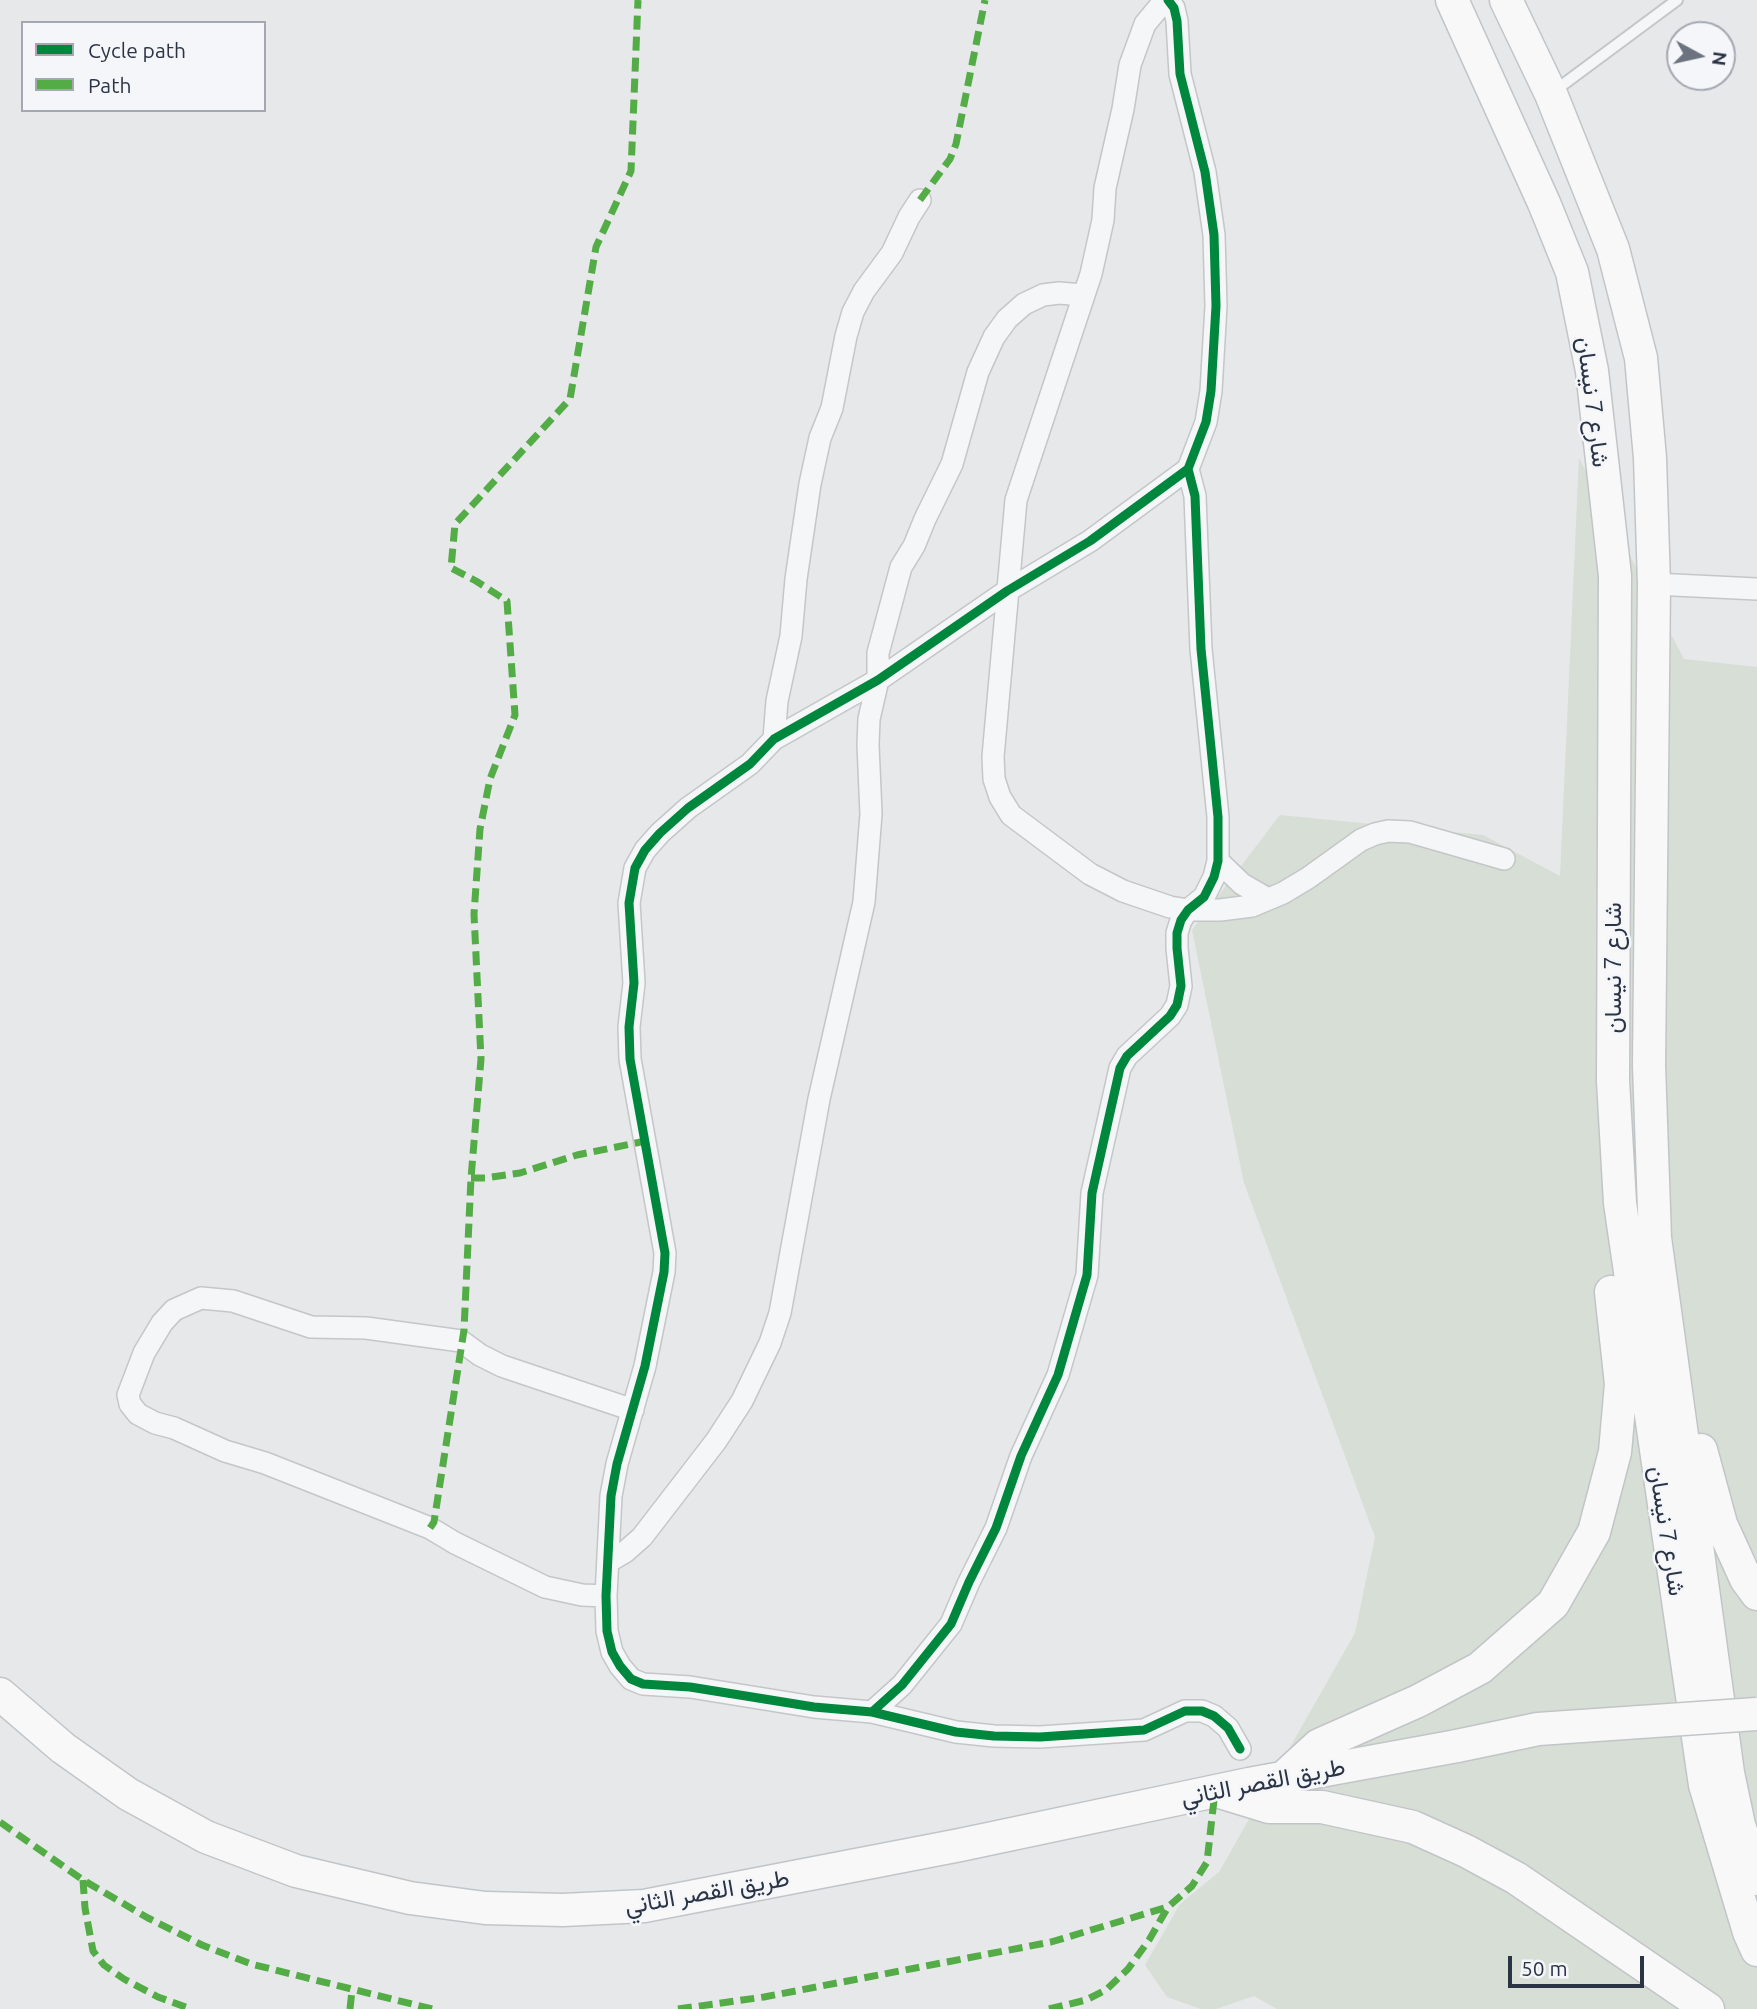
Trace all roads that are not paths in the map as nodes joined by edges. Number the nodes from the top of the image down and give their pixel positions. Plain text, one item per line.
1 (1167, 0) edge
2 (1452, 0) edge
3 (1506, 0) edge
4 (1677, 0) edge
5 (1551, 93) junction
6 (920, 200) dead end
7 (1083, 295) junction
8 (1188, 469) junction
9 (1654, 584) junction
10 (1757, 589) edge
11 (1007, 592) junction
12 (878, 680) junction
13 (775, 739) junction
14 (1504, 859) dead end
15 (1218, 861) junction
16 (1268, 899) junction
17 (1188, 910) junction
18 (1613, 1081) junction
19 (1677, 1389) junction
20 (633, 1410) junction
21 (608, 1562) junction
22 (1757, 1594) edge
23 (606, 1596) junction
24 (0, 1694) edge
25 (872, 1712) junction
26 (1757, 1714) edge
27 (1240, 1749) dead end
28 (1282, 1778) junction
29 (1215, 1791) junction
30 (1748, 1838) edge
31 (1757, 1879) edge
32 (1757, 1950) edge
33 (1708, 2009) edge

1 - 7 street
1 - 8 street
2 - 18 main road, شارع 7 نيسان
3 - 5 main road, شارع 7 نيسان
4 - 5 lane
5 - 9 main road, شارع 7 نيسان
6 - 13 street
7 - 11 street
7 - 12 street
8 - 11 street
8 - 15 street
9 - 10 street
9 - 19 main road, شارع 7 نيسان
11 - 12 street
11 - 17 street
12 - 13 street
12 - 21 street
13 - 20 street
14 - 16 street
15 - 16 street
15 - 17 street
16 - 17 street
17 - 25 street
18 - 28 main road
18 - 32 main road, شارع 7 نيسان
19 - 22 main road
19 - 30 main road, شارع 7 نيسان
20 - 21 street
20 - 23 street
21 - 23 street
23 - 25 street
24 - 29 main road, طريق القصر الثاني
25 - 27 street
26 - 28 main road, طريق القصر الثاني, bridge
28 - 29 main road, طريق القصر الثاني
29 - 33 main road
30 - 31 main road, شارع 7 نيسان

